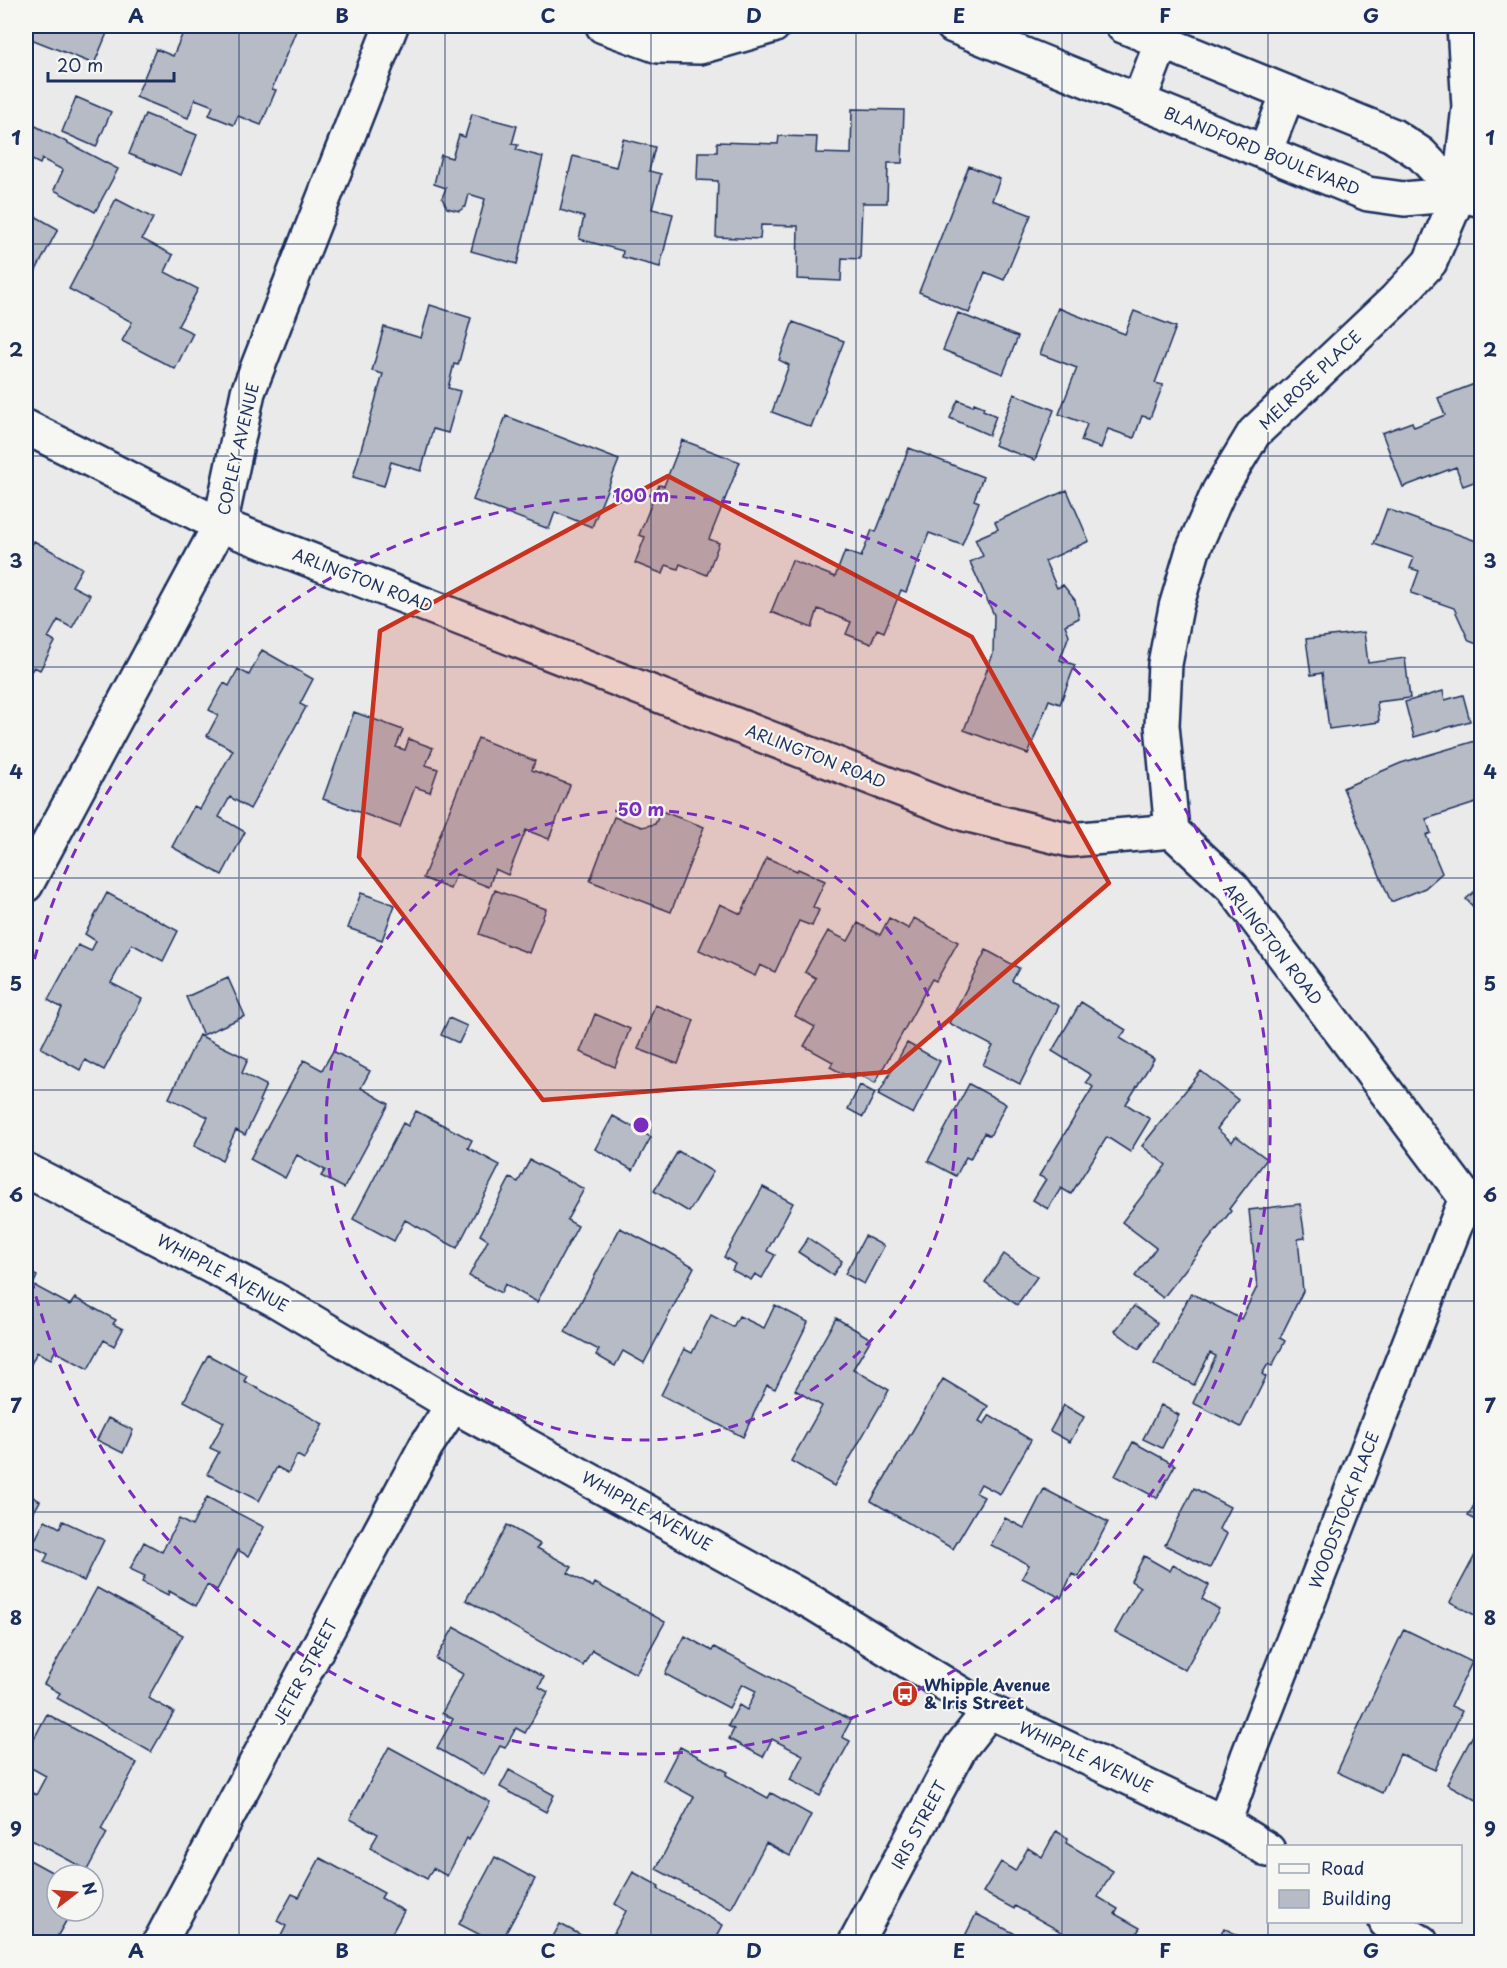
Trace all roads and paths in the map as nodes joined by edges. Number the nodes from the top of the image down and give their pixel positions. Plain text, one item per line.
1 (391, 26) edge
2 (603, 26) edge
3 (773, 26) edge
4 (953, 26) edge
5 (1123, 26) edge
6 (1464, 26) edge
7 (1011, 36) edge
8 (1162, 41) junction
9 (1288, 93) junction
10 (1139, 101) junction
11 (1266, 152) junction
12 (1470, 197) edge
13 (26, 427) edge
14 (220, 525) junction
15 (1172, 831) junction
16 (26, 885) edge
17 (26, 1170) edge
18 (1474, 1199) edge
19 (453, 1405) junction
20 (989, 1711) junction
21 (1224, 1823) junction
22 (1267, 1849) edge
23 (1388, 1923) edge
24 (160, 1942) edge
25 (856, 1942) edge
26 (1421, 1942) edge

1 - 14 street, COPLEY AVENUE
2 - 3 street
4 - 7 street, BLANDFORD BOULEVARD
5 - 8 street
6 - 12 street, MELROSE PLACE
7 - 10 street, BLANDFORD BOULEVARD
8 - 9 street
8 - 10 street
9 - 11 street
9 - 12 street
10 - 11 street, BLANDFORD BOULEVARD
11 - 12 street, BLANDFORD BOULEVARD
12 - 15 street, MELROSE PLACE
13 - 14 street, ARLINGTON ROAD
14 - 15 street, ARLINGTON ROAD
14 - 16 street, COPLEY AVENUE
15 - 18 street, ARLINGTON ROAD
17 - 19 street, WHIPPLE AVENUE
18 - 21 street, WOODSTOCK PLACE
19 - 20 street, WHIPPLE AVENUE
19 - 24 street, JETER STREET
20 - 21 street, WHIPPLE AVENUE
20 - 25 street, IRIS STREET
21 - 22 street, WHIPPLE AVENUE
23 - 26 street

